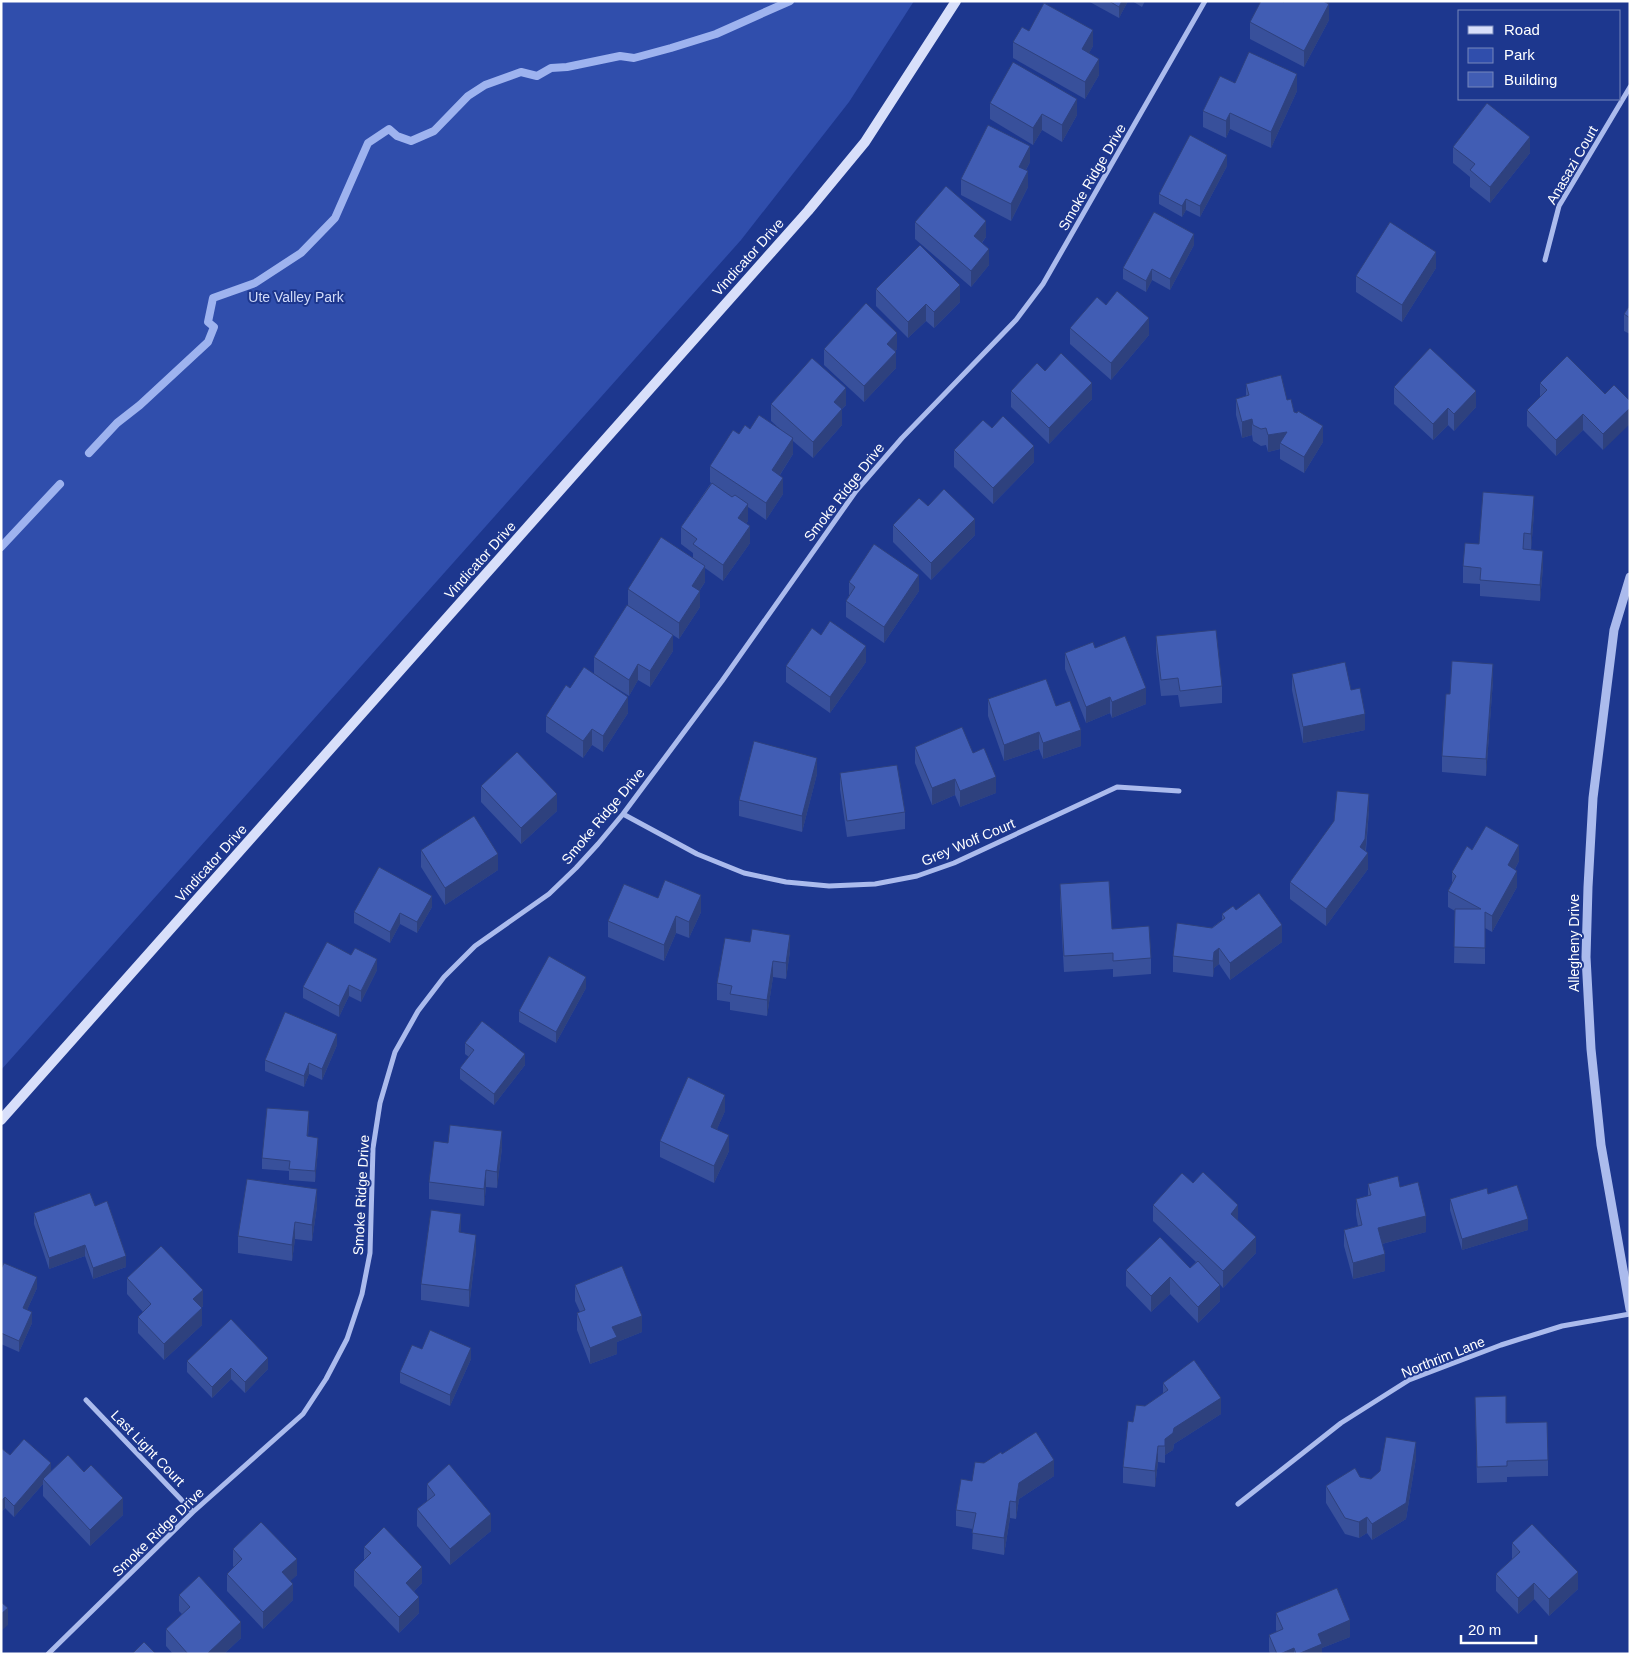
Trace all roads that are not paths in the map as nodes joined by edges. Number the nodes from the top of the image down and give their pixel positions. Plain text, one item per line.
1 (956, 1) edge
2 (1205, 1) edge
3 (1630, 87) edge
4 (1545, 260) dead end
5 (1630, 577) edge
6 (1179, 791) dead end
7 (623, 814) junction
8 (1, 1120) edge
9 (1630, 1309) edge
10 (1630, 1314) edge
11 (86, 1400) dead end
12 (1238, 1504) dead end
13 (194, 1512) junction
14 (48, 1654) edge

1 - 8 main road, Vindicator Drive
2 - 7 street, Smoke Ridge Drive
3 - 4 street, Anasazi Court
5 - 9 street, Allegheny Drive
6 - 7 street, Grey Wolf Court
7 - 13 street, Smoke Ridge Drive
10 - 12 street, Northrim Lane
11 - 13 street, Last Light Court
13 - 14 street, Smoke Ridge Drive

